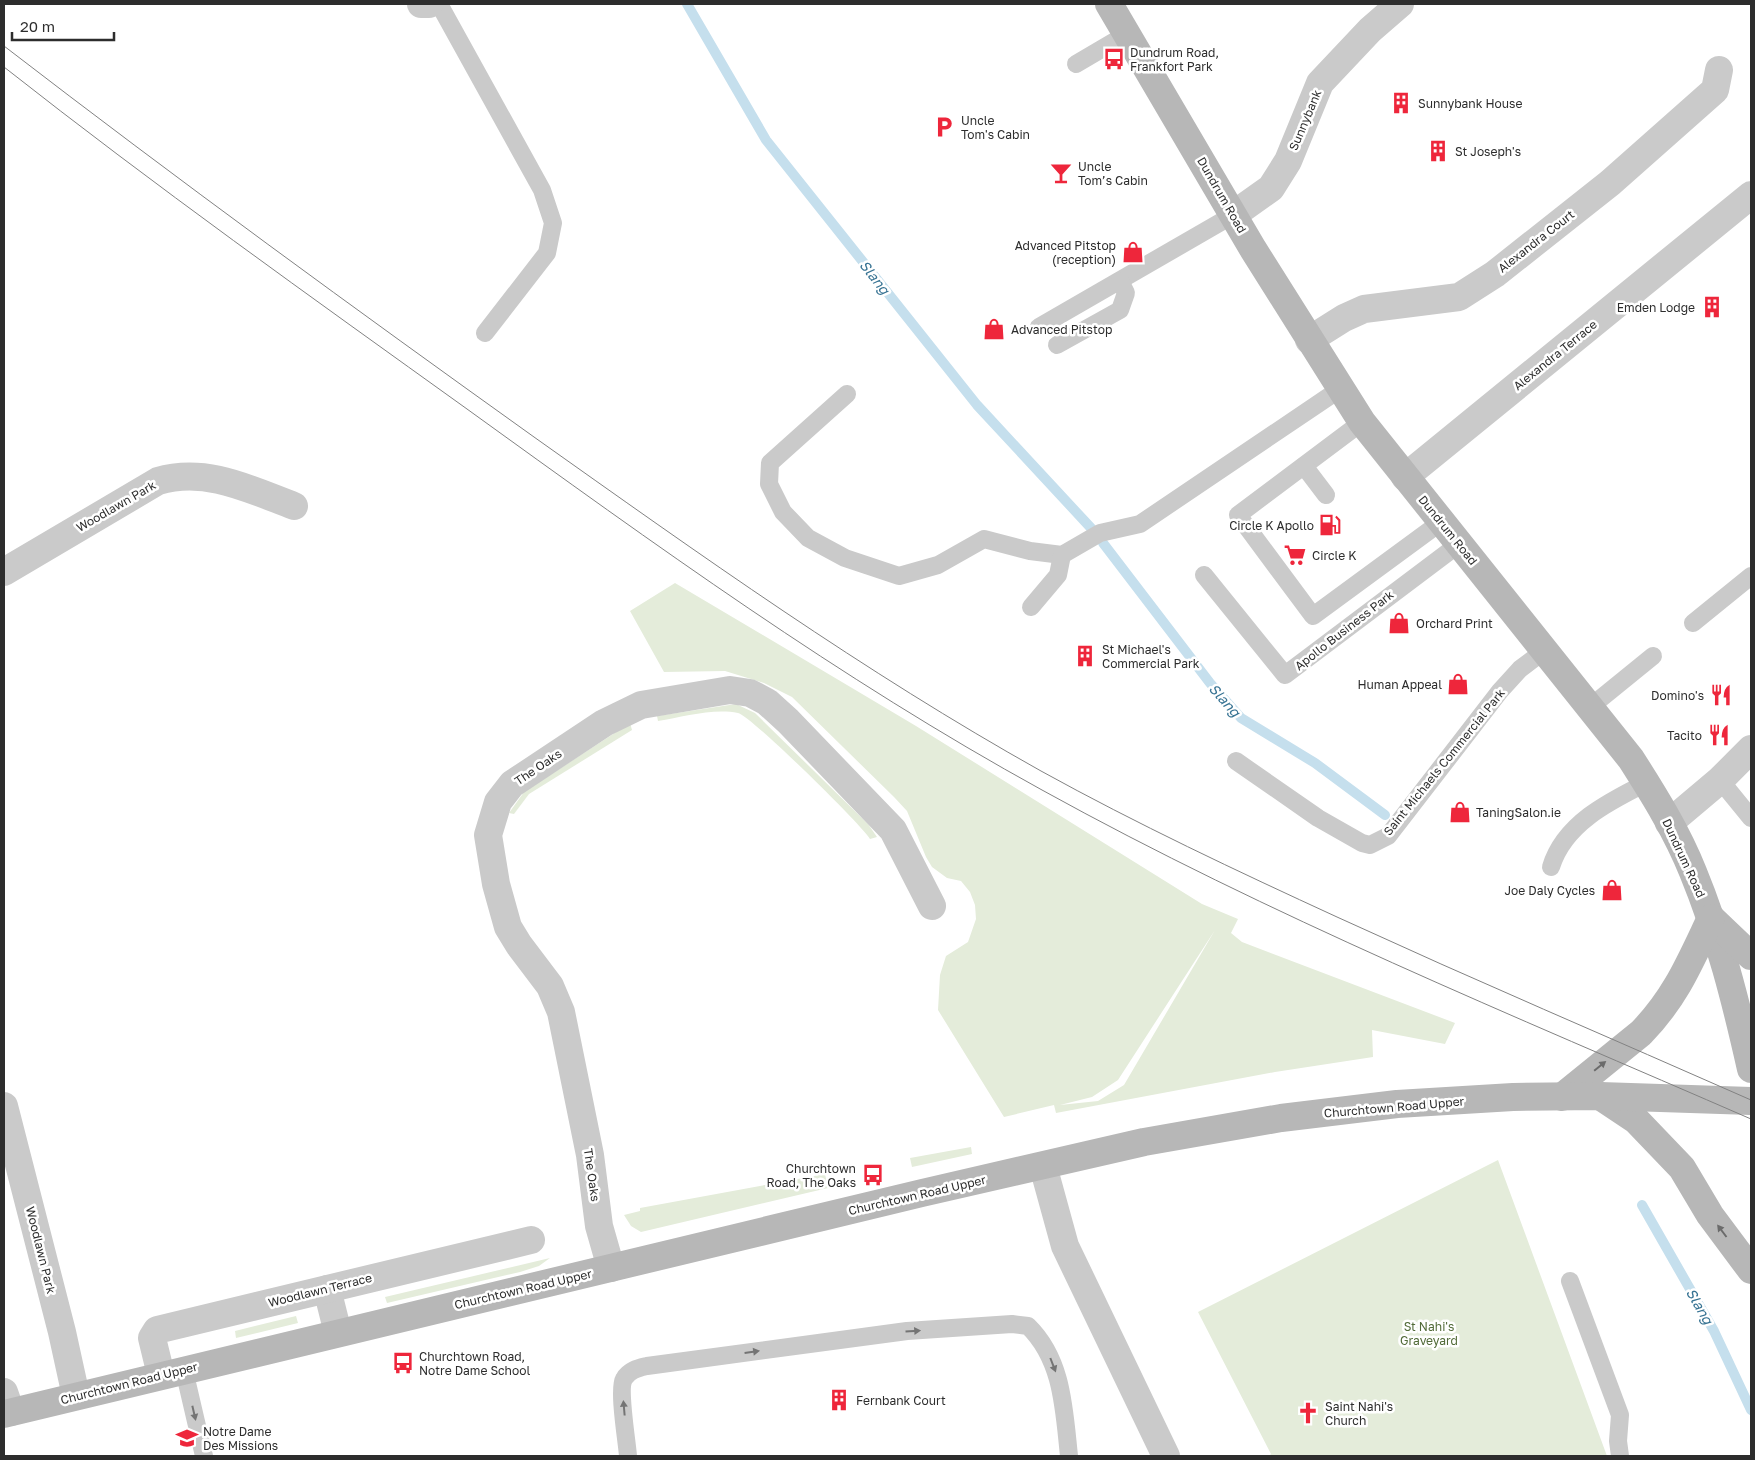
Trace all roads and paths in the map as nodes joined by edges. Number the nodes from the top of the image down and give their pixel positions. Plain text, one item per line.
1 (421, 4) edge
2 (429, 4) edge
3 (439, 4) edge
4 (1109, 4) edge
5 (1400, 4) edge
6 (1127, 34) junction
7 (1076, 64) dead end
8 (1719, 70) dead end
9 (1751, 195) edge
10 (1233, 215) junction
11 (1120, 281) junction
12 (1039, 327) dead end
13 (485, 333) dead end
14 (1309, 340) junction
15 (1057, 345) dead end
16 (1340, 389) junction
17 (847, 394) dead end
18 (1362, 422) junction
19 (1304, 466) junction
20 (1405, 477) junction
21 (1326, 496) dead end
22 (294, 506) dead end
23 (1441, 522) junction
24 (1459, 544) junction
25 (1062, 556) junction
26 (4, 572) edge
27 (1204, 575) dead end
28 (1751, 576) edge
29 (1031, 607) dead end
30 (1693, 623) dead end
31 (1545, 650) junction
32 (1653, 656) dead end
33 (1589, 708) junction
34 (1751, 749) edge
35 (1236, 761) dead end
36 (1720, 780) junction
37 (1646, 783) junction
38 (1751, 818) edge
39 (1669, 823) junction
40 (1550, 867) dead end
41 (932, 906) dead end
42 (1711, 918) junction
43 (1751, 956) edge
44 (1751, 1069) edge
45 (1600, 1096) junction
46 (1562, 1097) junction
47 (1751, 1101) edge
48 (4, 1106) edge
49 (1042, 1166) junction
50 (531, 1240) dead end
51 (611, 1268) junction
52 (1751, 1270) edge
53 (1570, 1281) dead end
54 (327, 1289) junction
55 (338, 1333) junction
56 (173, 1372) junction
57 (76, 1396) junction
58 (6, 1406) edge
59 (204, 1456) edge
60 (628, 1456) edge
61 (1069, 1456) edge
62 (1166, 1456) edge
63 (1620, 1456) edge

1 - 2 street
3 - 13 lane
4 - 6 main road, Dundrum Road
5 - 10 street, Sunnybank
6 - 7 lane
6 - 10 main road, Dundrum Road
8 - 14 street, Alexandra Court
9 - 20 street, Alexandra Terrace
10 - 11 lane
10 - 14 main road, Dundrum Road
11 - 12 lane
11 - 15 lane
14 - 16 main road, Dundrum Road
16 - 18 main road, Dundrum Road
16 - 25 lane
17 - 25 lane
18 - 19 lane
18 - 20 main road, Dundrum Road
19 - 21 lane
19 - 23 lane
20 - 23 main road, Dundrum Road
22 - 26 street, Woodlawn Park
23 - 24 main road, Dundrum Road
24 - 27 lane, Apollo Business Park
24 - 31 main road, Dundrum Road
25 - 29 lane
28 - 30 lane
31 - 33 main road, Dundrum Road
31 - 35 lane, Saint Michaels Commercial Park
32 - 33 lane
33 - 37 main road, Dundrum Road
34 - 36 street
36 - 38 lane
36 - 39 street
37 - 39 main road, Dundrum Road
37 - 40 lane
39 - 42 main road, Dundrum Road
41 - 51 street, The Oaks
42 - 43 main road
42 - 44 main road, Dundrum Road
46 -> 42 main road
45 - 46 main road, Churchtown Road Upper
45 - 47 main road, Churchtown Road Upper
52 -> 45 main road
46 - 49 main road, Churchtown Road Upper
48 - 57 street, Woodlawn Park
49 - 51 main road, Churchtown Road Upper
49 - 62 street
50 - 54 street, Woodlawn Terrace
51 - 55 main road, Churchtown Road Upper
53 - 63 lane
54 - 55 street
54 - 56 street, Woodlawn Terrace
55 - 56 main road, Churchtown Road Upper
56 - 57 main road, Churchtown Road Upper
56 -> 59 lane
57 - 58 main road, Churchtown Road Upper
60 -> 61 lane

